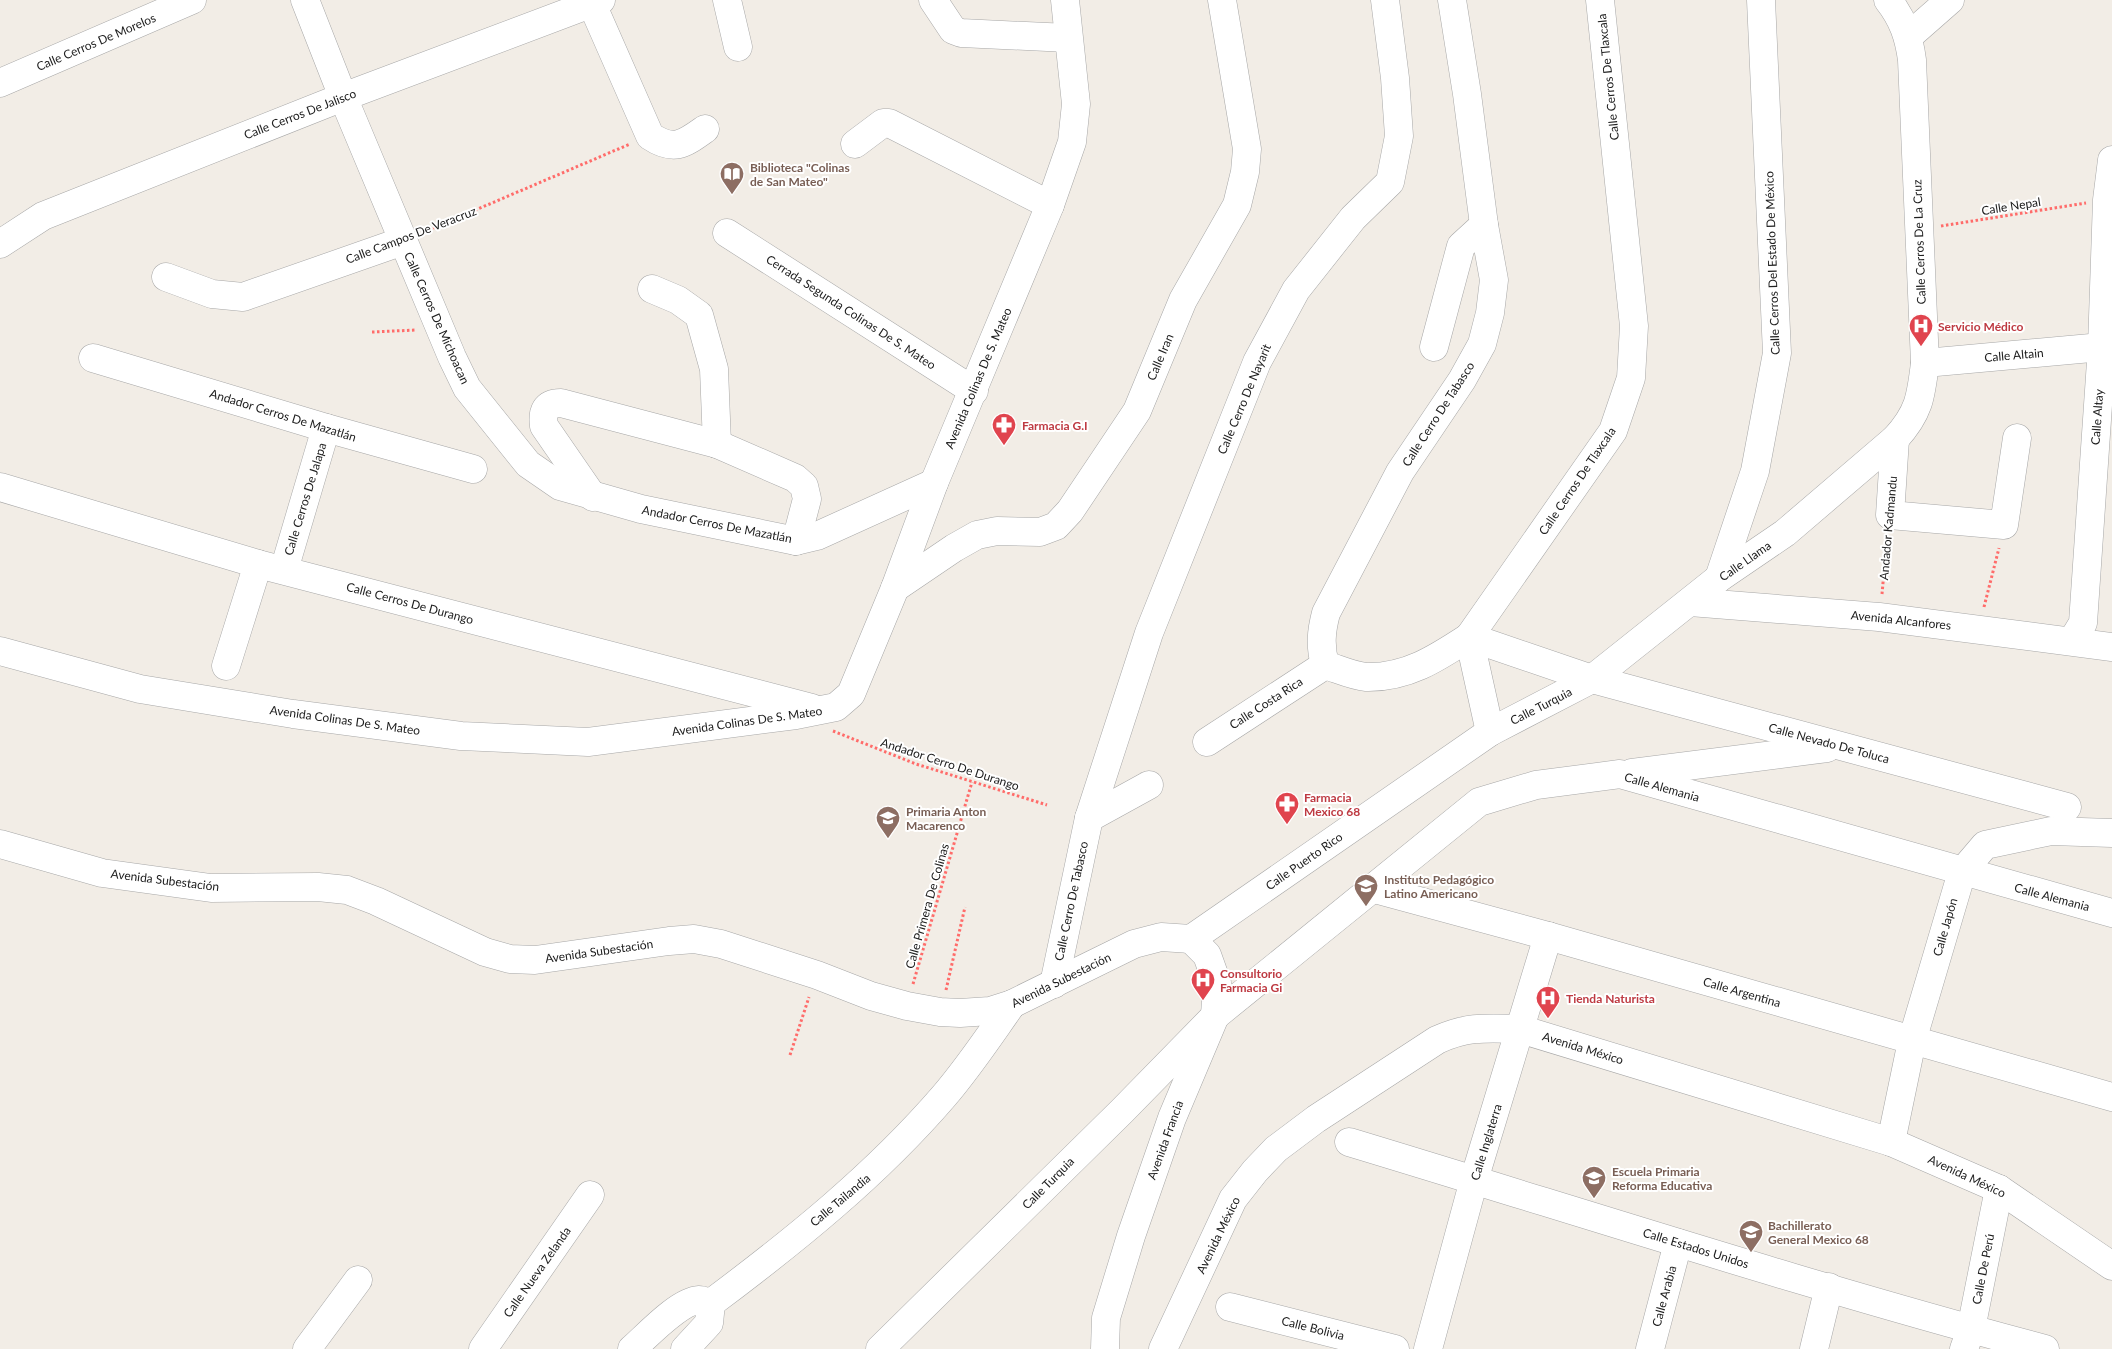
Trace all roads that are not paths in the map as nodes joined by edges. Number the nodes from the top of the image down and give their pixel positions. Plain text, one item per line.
1 (192, 0) edge
2 (305, 0) edge
3 (727, 0) edge
4 (933, 0) edge
5 (1065, 0) edge
6 (1222, 0) edge
7 (1374, 0) edge
8 (1385, 0) edge
9 (1452, 0) edge
10 (1600, 0) edge
11 (1761, 0) edge
12 (1888, 0) edge
13 (1950, 0) edge
14 (596, 2) edge
15 (1389, 30) junction
16 (1909, 36) junction
17 (1068, 38) junction
18 (738, 47) dead end
19 (0, 83) edge
20 (343, 97) junction
21 (705, 129) dead end
22 (855, 144) dead end
23 (2112, 160) edge
24 (1050, 205) junction
25 (1484, 225) junction
26 (727, 233) dead end
27 (403, 241) junction
28 (3, 242) edge
29 (166, 277) dead end
30 (652, 289) dead end
31 (1434, 347) dead end
32 (2102, 347) junction
33 (93, 358) dead end
34 (1925, 363) junction
35 (974, 391) junction
36 (326, 428) junction
37 (2017, 438) dead end
38 (1895, 439) junction
39 (717, 444) junction
40 (528, 464) joint
41 (473, 469) dead end
42 (934, 483) junction
43 (0, 487) edge
44 (593, 497) junction
45 (796, 541) junction
46 (258, 564) junction
47 (284, 570) junction
48 (1719, 578) junction
49 (895, 588) junction
50 (1690, 602) junction
51 (1469, 637) junction
52 (2072, 641) junction
53 (2112, 647) edge
54 (0, 651) edge
55 (1325, 665) junction
56 (226, 666) dead end
57 (1592, 679) junction
58 (826, 720) junction
59 (1490, 732) junction
60 (1207, 742) dead end
61 (1841, 746) junction
62 (1620, 774) junction
63 (1149, 785) dead end
64 (2067, 807) dead end
65 (1089, 818) junction
66 (2112, 833) edge
67 (0, 844) edge
68 (1962, 872) junction
69 (1371, 888) junction
70 (2112, 913) edge
71 (1548, 936) junction
72 (1191, 940) junction
73 (1054, 984) junction
74 (1012, 1004) junction
75 (1215, 1016) junction
76 (1520, 1029) junction
77 (1912, 1040) junction
78 (2112, 1098) edge
79 (1349, 1142) dead end
80 (1892, 1142) junction
81 (1474, 1180) junction
82 (1999, 1189) junction
83 (590, 1195) dead end
84 (1678, 1243) junction
85 (2112, 1266) edge
86 (358, 1280) dead end
87 (1829, 1287) junction
88 (711, 1303) junction
89 (1230, 1307) dead end
90 (1968, 1339) edge
91 (307, 1349) edge
92 (483, 1349) edge
93 (632, 1349) edge
94 (685, 1349) edge
95 (880, 1349) edge
96 (1105, 1349) edge
97 (1163, 1349) edge
98 (1396, 1349) edge
99 (1428, 1349) edge
100 (1650, 1349) edge
101 (1814, 1349) edge
102 (2045, 1349) edge

1 - 19 street, Calle Cerros De Morelos
2 - 20 street
3 - 18 street
4 - 17 street
5 - 17 street, Avenida Colinas De S. Mateo
6 - 49 street, Calle Iran
7 - 15 street
8 - 15 street, Calle Cerro De Nayarit
9 - 25 street, Calle Cerro De Tabasco
10 - 51 street, Calle Cerros De Tlaxcala
11 - 48 street, Calle Cerros Del Estado De México
12 - 16 street, Calle Cerros De La Cruz
13 - 16 street
14 - 20 street, Calle Cerros De Jalisco
14 - 21 street
15 - 65 street, Calle Cerro De Nayarit
16 - 34 street, Calle Cerros De La Cruz
17 - 24 street, Avenida Colinas De S. Mateo
20 - 27 street
20 - 28 street, Calle Cerros De Jalisco
22 - 24 street
23 - 32 street, Calle Altay
24 - 35 street, Avenida Colinas De S. Mateo
25 - 31 street
25 - 55 street, Calle Cerro De Tabasco
26 - 35 street, Cerrada Segunda Colinas De S. Mateo
27 - 29 street, Calle Campos De Veracruz
27 - 40 street, Calle Cerros De Michoacan
30 - 39 street
32 - 34 street, Calle Altain
32 - 52 street, Calle Altay
33 - 36 street, Andador Cerros De Mazatlán
34 - 38 street, Calle Cerros De La Cruz
35 - 42 street, Avenida Colinas De S. Mateo
36 - 41 street, Andador Cerros De Mazatlán
36 - 47 street, Calle Cerros De Jalapa
37 - 38 street, Andador Kadmandu
38 - 48 street, Calle Llama
39 - 44 street
39 - 45 street
40 - 44 street, Andador Cerros De Mazatlán
42 - 45 street, Andador Cerros De Mazatlán
42 - 49 street, Avenida Colinas De S. Mateo
43 - 46 street, Calle Cerros De Durango
44 - 45 street, Andador Cerros De Mazatlán
46 - 47 street, Calle Cerros De Durango
46 - 56 street
47 - 58 street, Calle Cerros De Durango
48 - 50 street, Calle Llama
49 - 58 street, Avenida Colinas De S. Mateo
50 - 52 street, Avenida Alcanfores
50 - 57 street, Calle Llama
51 - 55 street
51 - 57 street, Calle Nevado De Toluca
51 - 59 street
52 - 53 street, Avenida Alcanfores
54 - 58 street, Avenida Colinas De S. Mateo
55 - 60 street, Calle Costa Rica
57 - 59 street, Calle Turquia
57 - 61 street, Calle Nevado De Toluca
59 - 72 street, Calle Puerto Rico
61 - 62 street
61 - 64 street, Calle Nevado De Toluca
62 - 68 street, Calle Alemania
62 - 69 street, Calle Alemania
63 - 65 street
65 - 73 street, Calle Cerro De Tabasco
66 - 68 street, Calle Japón
67 - 74 street, Avenida Subestación
68 - 70 street, Calle Alemania
68 - 77 street, Calle Japón
69 - 71 street, Calle Argentina
69 - 75 street, Calle Alemania
71 - 76 street, Calle Inglaterra
71 - 77 street, Calle Argentina
72 - 73 street, Avenida Subestación
72 - 75 street, Avenida Francia
73 - 74 street, Avenida Subestación
74 - 88 street, Calle Tailandia
75 - 95 street, Calle Turquia
75 - 96 street, Avenida Francia
76 - 80 street, Avenida México
76 - 81 street, Calle Inglaterra
76 - 97 street, Avenida México
77 - 78 street, Calle Argentina
77 - 80 street, Calle Japón
79 - 81 street, Calle Estados Unidos
80 - 82 street, Avenida México
81 - 84 street, Calle Estados Unidos
81 - 99 street, Calle Inglaterra
82 - 85 street, Avenida México
82 - 90 street, Calle De Perú
83 - 92 street, Calle Nueva Zelanda
84 - 87 street, Calle Estados Unidos
84 - 100 street, Calle Arabia
86 - 91 street
87 - 90 street, Calle Estados Unidos
87 - 101 street
88 - 93 street
88 - 94 street
89 - 98 street, Calle Bolivia
90 - 102 street, Calle Estados Unidos

